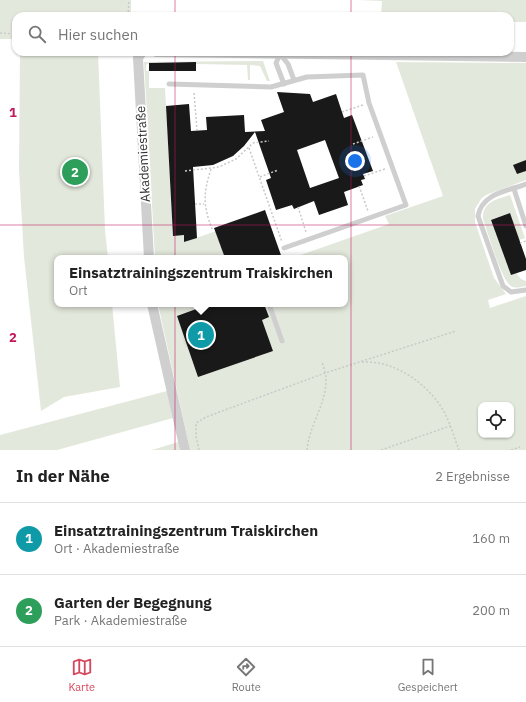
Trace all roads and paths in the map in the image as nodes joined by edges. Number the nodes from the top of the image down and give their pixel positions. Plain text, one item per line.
1 (129, 0) edge
2 (128, 12) edge
3 (0, 33) edge
4 (12, 34) edge
5 (139, 56) edge
6 (279, 56) edge
7 (282, 56) edge
8 (444, 56) edge
9 (526, 57) edge
10 (294, 80) junction
11 (169, 84) dead end
12 (284, 84) junction
13 (194, 85) junction
14 (370, 103) junction
15 (342, 112) dead end
16 (197, 130) dead end
17 (381, 134) junction
18 (269, 141) dead end
19 (353, 144) dead end
20 (249, 148) junction
21 (392, 167) junction
22 (211, 169) junction
23 (278, 170) dead end
24 (185, 171) dead end
25 (364, 176) dead end
26 (260, 177) junction
27 (526, 184) edge
28 (359, 186) dead end
29 (514, 189) junction
30 (195, 204) dead end
31 (204, 204) junction
32 (298, 207) dead end
33 (370, 218) junction
34 (526, 226) edge
35 (212, 229) dead end
36 (309, 239) junction
37 (526, 241) edge
38 (520, 243) dead end
39 (284, 248) joint
40 (149, 255) edge
41 (526, 290) edge
42 (153, 307) edge
43 (270, 307) edge
44 (456, 331) dead end
45 (282, 341) dead end
46 (322, 362) dead end
47 (358, 362) junction
48 (325, 373) junction
49 (450, 426) junction
50 (520, 447) dead end
51 (185, 450) edge
52 (199, 450) edge
53 (307, 450) edge
54 (381, 450) edge
55 (459, 450) edge
56 (511, 450) edge

1 - 2 path
3 - 4 path
5 - 40 street, Akademiestraße
6 - 12 lane
7 - 10 lane
8 - 9 street
10 - 12 lane
10 - 14 lane
11 - 13 lane
12 - 13 lane
13 - 16 path
14 - 15 path
14 - 17 lane
17 - 19 path
17 - 21 lane
18 - 20 path
20 - 22 path
20 - 26 path
21 - 25 path
21 - 33 lane
22 - 24 path
22 - 31 path
23 - 26 path
26 - 39 path
27 - 29 lane
28 - 33 path
29 - 34 lane
29 - 41 lane
30 - 31 path
31 - 35 path
32 - 36 path
33 - 36 lane
36 - 39 lane
37 - 38 path
42 - 51 street
43 - 45 lane
44 - 47 path
46 - 48 path
47 - 48 path
47 - 49 path
48 - 52 path
48 - 53 path
49 - 54 path
49 - 55 path
50 - 56 path

